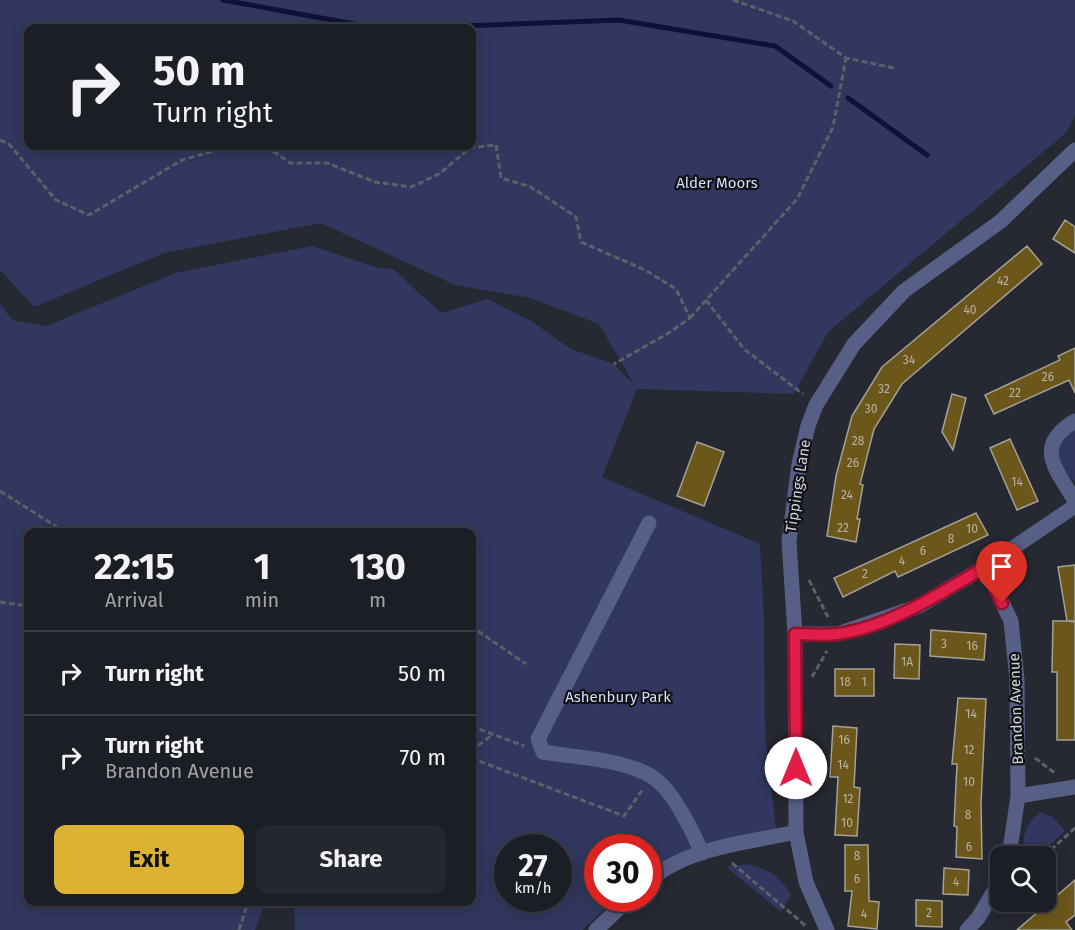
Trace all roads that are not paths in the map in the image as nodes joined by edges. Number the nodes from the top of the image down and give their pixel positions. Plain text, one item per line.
1 (1075, 150) edge
2 (1075, 421) edge
3 (1075, 501) edge
4 (1075, 506) edge
5 (649, 523) dead end
6 (985, 567) junction
7 (795, 634) junction
8 (1075, 787) edge
9 (1018, 796) junction
10 (796, 832) junction
11 (1010, 846) edge
12 (709, 851) junction
13 (662, 869) edge
14 (990, 898) edge
15 (615, 912) edge
16 (596, 930) edge
17 (827, 930) edge
18 (967, 930) edge

1 - 7 street, Tippings Lane
2 - 3 street
4 - 6 street
5 - 12 street
6 - 7 street
6 - 9 street, Brandon Avenue
7 - 10 street, Tippings Lane
8 - 9 street
9 - 11 street, Brandon Avenue
10 - 12 street
10 - 17 street, Tippings Lane
12 - 13 street
14 - 18 street
15 - 16 street

